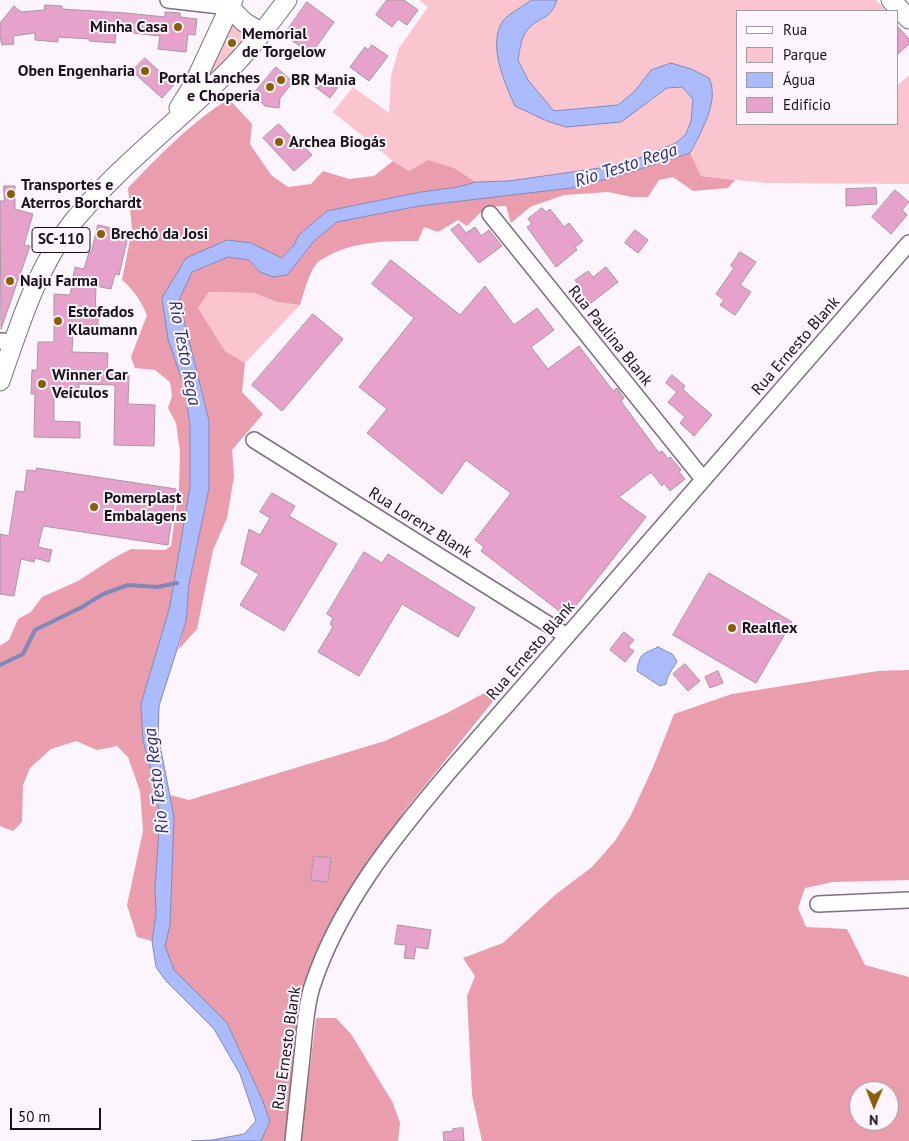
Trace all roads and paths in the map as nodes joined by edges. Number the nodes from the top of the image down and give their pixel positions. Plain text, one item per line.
1 (168, 0) edge
2 (286, 0) edge
3 (891, 0) edge
4 (230, 2) edge
5 (909, 19) edge
6 (262, 33) junction
7 (166, 129) junction
8 (490, 214) dead end
9 (909, 243) edge
10 (7, 341) edge
11 (0, 381) edge
12 (254, 440) dead end
13 (703, 479) junction
14 (567, 636) junction
15 (909, 900) edge
16 (818, 904) dead end
17 (292, 1141) edge

1 - 4 street
2 - 6 main road, SC-110
3 - 5 main road
4 - 6 main road
4 - 7 main road, SC-110
6 - 7 main road, SC-110
7 - 10 main road, SC-110
8 - 13 street, Rua Paulina Blank
9 - 13 street, Rua Ernesto Blank
10 - 11 main road, SC-110
12 - 14 street, Rua Lorenz Blank
13 - 14 street, Rua Ernesto Blank
14 - 17 street, Rua Ernesto Blank
15 - 16 street

